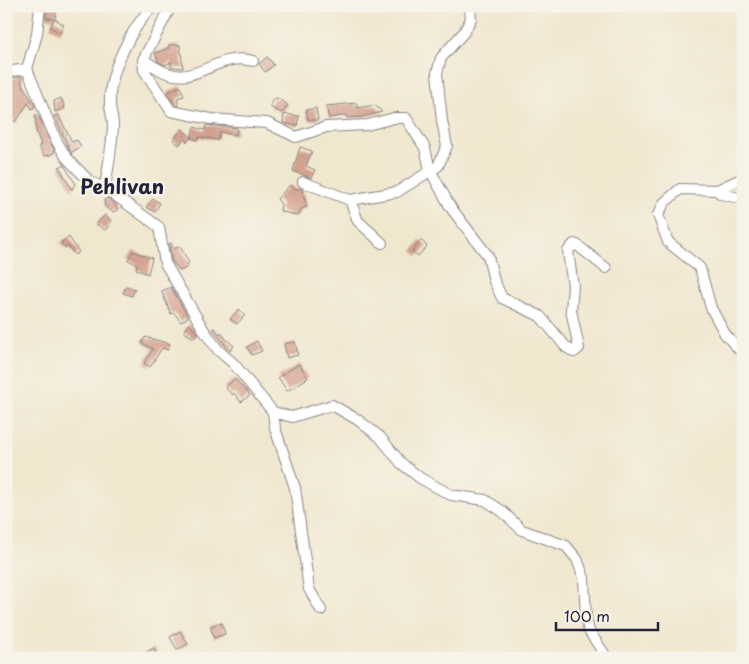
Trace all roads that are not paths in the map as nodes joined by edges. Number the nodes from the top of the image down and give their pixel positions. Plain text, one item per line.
1 (40, 6) edge
2 (153, 6) edge
3 (171, 6) edge
4 (470, 6) edge
5 (143, 60) junction
6 (252, 61) dead end
7 (27, 69) junction
8 (6, 72) edge
9 (430, 170) junction
10 (743, 178) edge
11 (303, 182) dead end
12 (105, 188) junction
13 (717, 190) junction
14 (743, 199) edge
15 (350, 200) junction
16 (382, 243) dead end
17 (606, 268) dead end
18 (743, 354) edge
19 (273, 412) junction
20 (321, 610) dead end
21 (607, 658) edge

1 - 7 street
2 - 12 street
3 - 5 street
4 - 9 street
5 - 6 street
5 - 9 street
7 - 8 street
7 - 12 street
9 - 15 street
9 - 17 street
10 - 13 street
11 - 15 street
12 - 19 street
13 - 14 street
13 - 18 street
15 - 16 street
19 - 20 street
19 - 21 street

